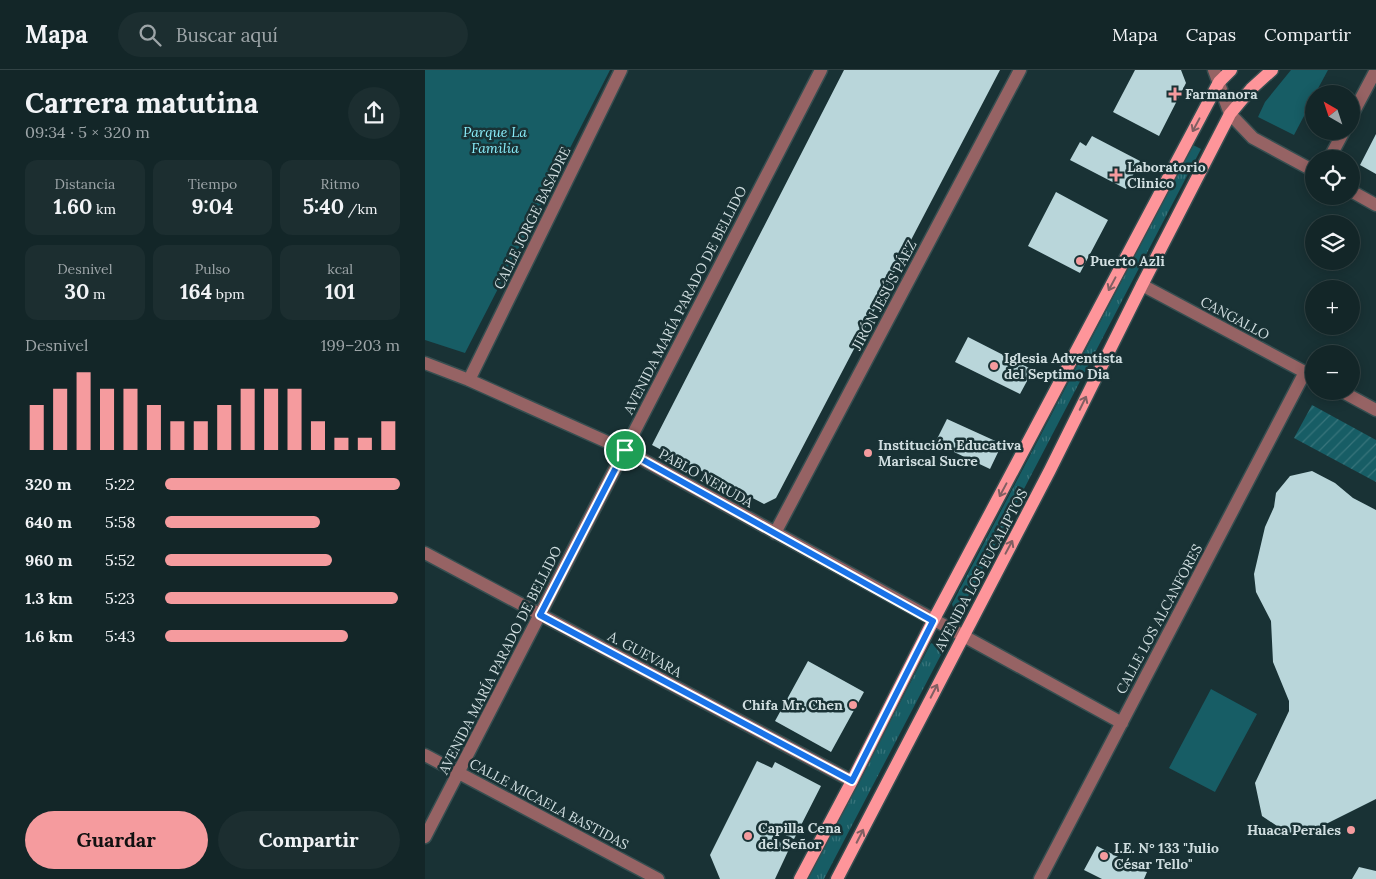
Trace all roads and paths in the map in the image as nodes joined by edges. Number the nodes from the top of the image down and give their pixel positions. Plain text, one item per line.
1 (621, 70) edge
2 (821, 70) edge
3 (1020, 70) edge
4 (1214, 70) edge
5 (1231, 70) edge
6 (1271, 70) edge
7 (1376, 70) edge
8 (1219, 82) junction
9 (1360, 99) edge
10 (1230, 114) junction
11 (1305, 166) edge
12 (1360, 196) edge
13 (1376, 205) edge
14 (1142, 285) junction
15 (425, 363) edge
16 (1305, 372) edge
17 (469, 380) junction
18 (1305, 381) edge
19 (1358, 400) edge
20 (1376, 410) edge
21 (625, 450) junction
22 (775, 533) junction
23 (425, 554) edge
24 (540, 615) junction
25 (933, 621) junction
26 (963, 637) junction
27 (1122, 722) junction
28 (425, 755) edge
29 (458, 773) junction
30 (852, 781) junction
31 (425, 837) edge
32 (658, 879) edge
33 (800, 879) edge
34 (837, 879) edge
35 (1040, 879) edge

1 - 17 street, CALLE JORGE BASADRE
2 - 21 street, AVENIDA MARÍA PARADO DE BELLIDO
3 - 22 street, JIRÓN JESÚS PÁEZ
4 - 8 street
5 - 8 main road, AVENIDA LOS EUCALIPTOS
6 - 10 main road, AVENIDA LOS EUCALIPTOS
7 - 9 street
8 - 10 street
8 -> 25 main road, AVENIDA LOS EUCALIPTOS
10 - 11 street
10 - 14 main road, AVENIDA LOS EUCALIPTOS
12 - 13 street
14 - 16 street, CANGALLO
26 -> 14 main road, AVENIDA LOS EUCALIPTOS
15 - 17 street, PABLO NERUDA
17 - 21 street, PABLO NERUDA
18 - 27 street, CALLE LOS ALCANFORES
19 - 20 street
21 - 22 street, PABLO NERUDA
21 - 24 street, AVENIDA MARÍA PARADO DE BELLIDO
22 - 25 street, PABLO NERUDA
23 - 24 street, A. GUEVARA
24 - 29 street, AVENIDA MARÍA PARADO DE BELLIDO
24 - 30 street, A. GUEVARA
25 - 26 street, PABLO NERUDA
25 - 30 main road, AVENIDA LOS EUCALIPTOS
26 - 27 street, PABLO NERUDA
34 -> 26 main road, AVENIDA LOS EUCALIPTOS
27 - 35 street, CALLE LOS ALCANFORES
28 - 29 street, CALLE MICAELA BASTIDAS
29 - 31 street, AVENIDA MARÍA PARADO DE BELLIDO
29 - 32 street, CALLE MICAELA BASTIDAS
30 - 33 main road, AVENIDA LOS EUCALIPTOS

